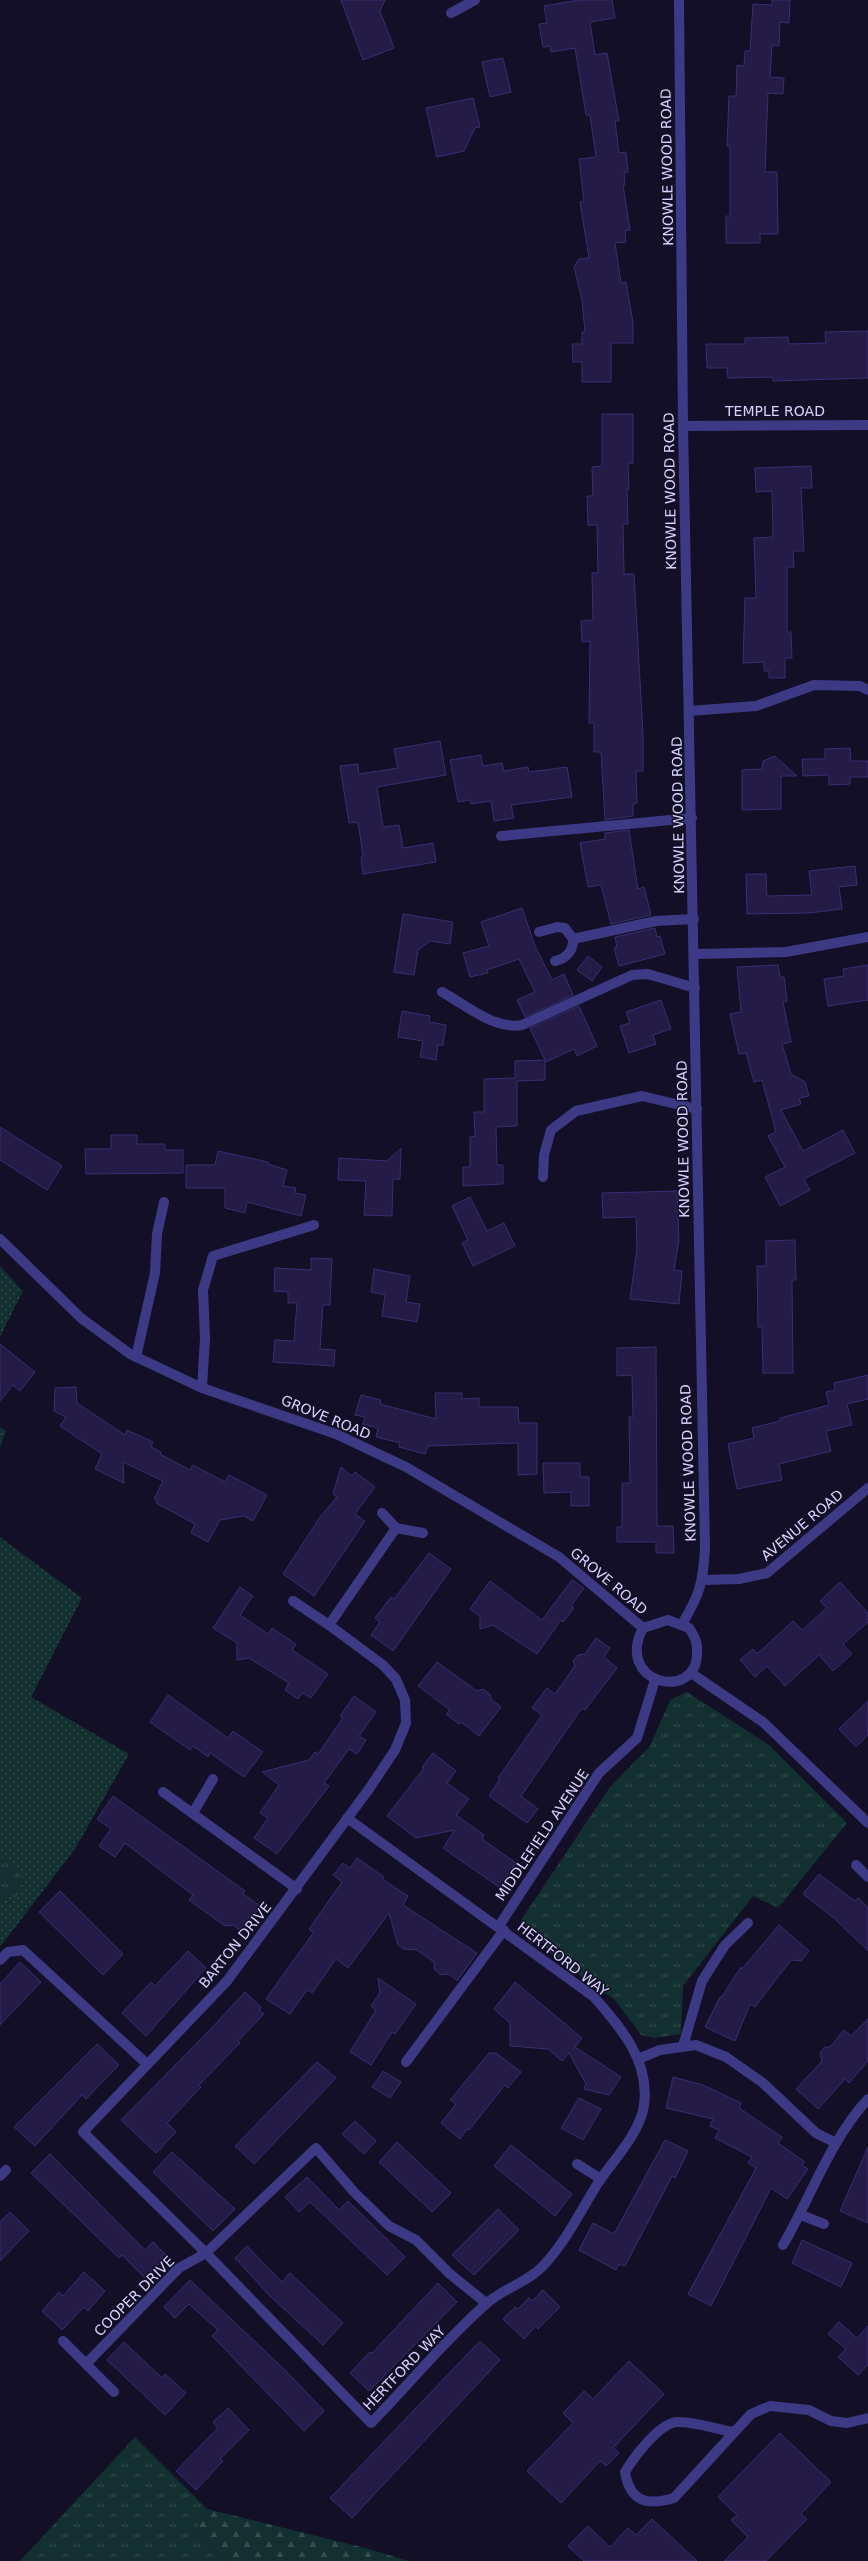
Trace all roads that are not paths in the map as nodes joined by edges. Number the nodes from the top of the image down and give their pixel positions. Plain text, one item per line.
1 (475, 0) edge
2 (679, 0) edge
3 (451, 13) dead end
4 (868, 425) edge
5 (683, 426) junction
6 (868, 690) edge
7 (689, 711) junction
8 (692, 818) junction
9 (501, 836) dead end
10 (694, 919) junction
11 (539, 932) dead end
12 (868, 937) edge
13 (573, 938) junction
14 (695, 954) junction
15 (555, 961) dead end
16 (695, 988) junction
17 (442, 992) dead end
18 (697, 1109) junction
19 (543, 1177) dead end
20 (164, 1202) dead end
21 (314, 1225) dead end
22 (0, 1239) edge
23 (136, 1357) junction
24 (202, 1388) junction
25 (868, 1488) edge
26 (382, 1513) dead end
27 (396, 1528) junction
28 (423, 1533) dead end
29 (703, 1580) junction
30 (293, 1601) dead end
31 (682, 1624) junction
32 (329, 1625) junction
33 (643, 1628) junction
34 (691, 1673) junction
35 (655, 1680) junction
36 (213, 1779) dead end
37 (162, 1792) dead end
38 (193, 1813) junction
39 (347, 1818) junction
40 (868, 1822) edge
41 (856, 1865) dead end
42 (868, 1877) edge
43 (296, 1889) junction
44 (748, 1923) dead end
45 (501, 1928) junction
46 (0, 1960) edge
47 (683, 2046) junction
48 (638, 2059) junction
49 (406, 2062) dead end
50 (147, 2064) junction
51 (868, 2099) edge
52 (836, 2143) junction
53 (578, 2164) dead end
54 (601, 2179) junction
55 (801, 2215) junction
56 (824, 2224) dead end
57 (783, 2245) dead end
58 (206, 2253) junction
59 (486, 2303) junction
60 (64, 2341) dead end
61 (86, 2364) junction
62 (114, 2392) dead end
63 (868, 2418) edge
64 (734, 2432) junction

1 - 3 street
2 - 5 street, KNOWLE WOOD ROAD
4 - 5 street, TEMPLE ROAD
5 - 7 street, KNOWLE WOOD ROAD
6 - 7 street
7 - 8 street, KNOWLE WOOD ROAD
8 - 9 street
8 - 10 street, KNOWLE WOOD ROAD
10 - 13 street
10 - 14 street, KNOWLE WOOD ROAD
11 - 13 street
12 - 14 street
13 - 15 street
14 - 16 street, KNOWLE WOOD ROAD
16 - 17 street
16 - 18 street, KNOWLE WOOD ROAD
18 - 19 street
18 - 29 street, KNOWLE WOOD ROAD
20 - 23 street
21 - 24 street
22 - 23 street, GROVE ROAD
23 - 24 street, GROVE ROAD
24 - 33 street, GROVE ROAD
25 - 29 street, AVENUE ROAD
26 - 27 street
27 - 28 street
27 - 32 street
29 - 31 street, KNOWLE WOOD ROAD
30 - 32 street, BARTON DRIVE
31 - 33 street
31 - 34 street
32 - 39 street, BARTON DRIVE
33 - 35 street
34 - 35 street
34 - 40 street
35 - 45 street, MIDDLEFIELD AVENUE
36 - 38 street
37 - 38 street
38 - 43 street
39 - 43 street, BARTON DRIVE
39 - 45 street, HERTFORD WAY
41 - 42 street
43 - 50 street, BARTON DRIVE
44 - 47 street
45 - 48 street, HERTFORD WAY
45 - 49 street, MIDDLEFIELD AVENUE
46 - 50 street
47 - 48 street
47 - 52 street
48 - 54 street, HERTFORD WAY
50 - 58 street, BARTON DRIVE
51 - 52 street
52 - 55 street
53 - 54 street
54 - 59 street, HERTFORD WAY
55 - 56 street
55 - 57 street
58 - 59 street, COOPER DRIVE
58 - 59 street, HERTFORD WAY
58 - 61 street, COOPER DRIVE
60 - 61 street
61 - 62 street
63 - 64 street
64 - 64 street

